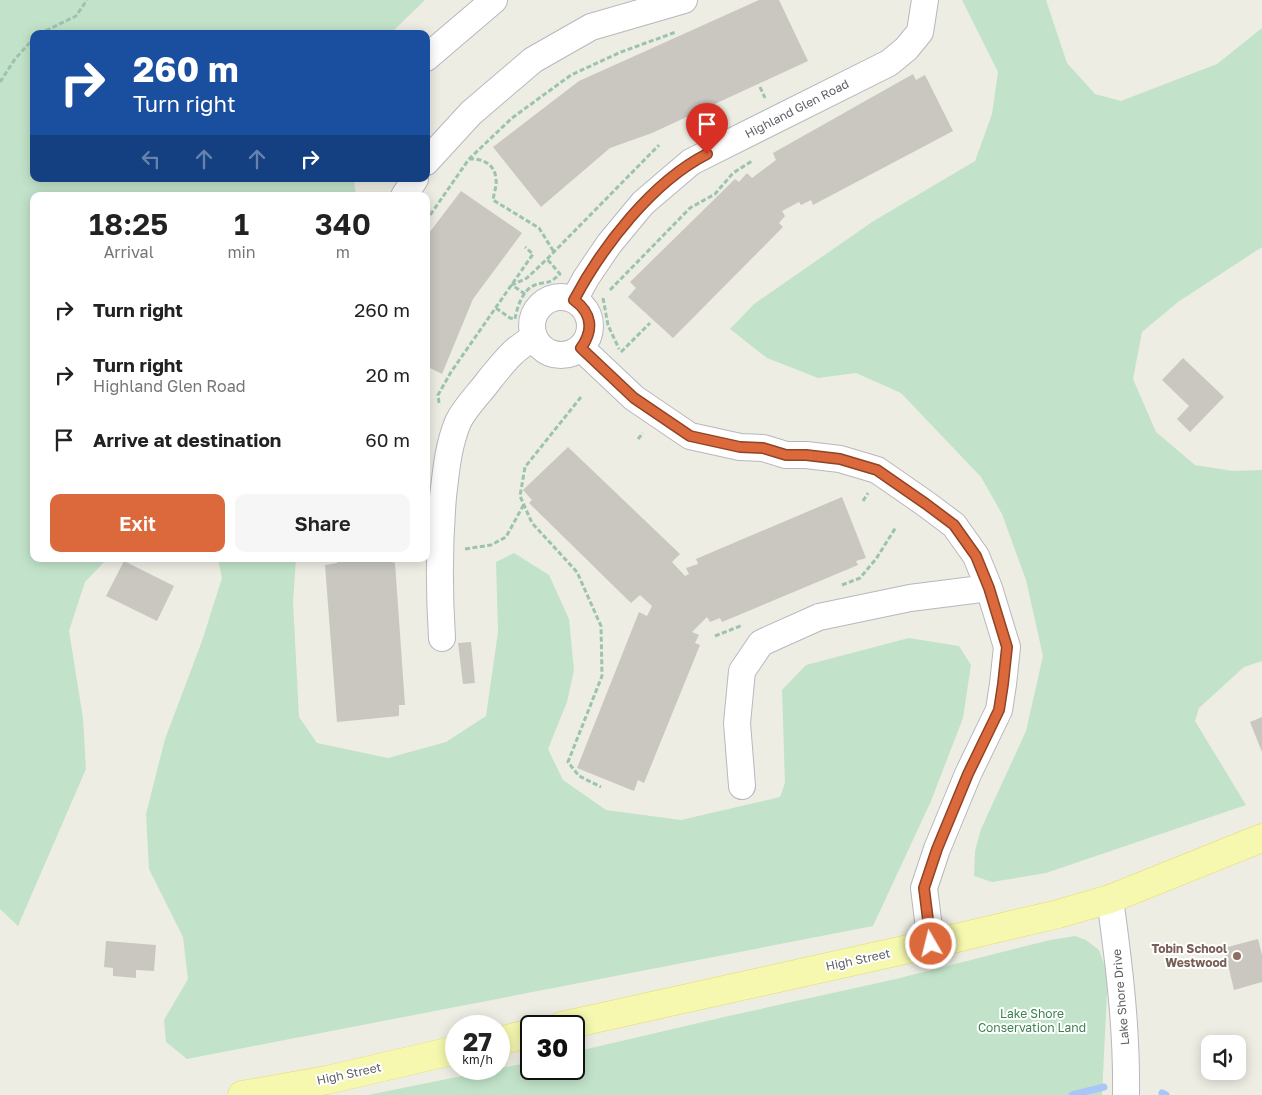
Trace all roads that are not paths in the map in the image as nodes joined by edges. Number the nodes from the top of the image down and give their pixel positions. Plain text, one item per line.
1 (494, 0) edge
2 (684, 0) edge
3 (925, 0) edge
4 (430, 55) edge
5 (430, 158) edge
6 (574, 300) junction
7 (534, 338) junction
8 (581, 348) junction
9 (989, 588) junction
10 (442, 638) dead end
11 (742, 786) dead end
12 (1262, 838) edge
13 (1110, 899) junction
14 (931, 944) junction
15 (585, 1021) edge
16 (445, 1053) edge
17 (242, 1095) edge
18 (1126, 1095) edge

1 - 4 street
2 - 5 street
3 - 6 street, Highland Glen Road
6 - 7 street
6 - 8 street
7 - 8 street
7 - 10 street
8 - 9 street
9 - 11 street
9 - 14 street
12 - 13 main road, High Street
13 - 14 main road, High Street
13 - 18 street, Lake Shore Drive
14 - 15 main road, High Street
16 - 17 main road, High Street

